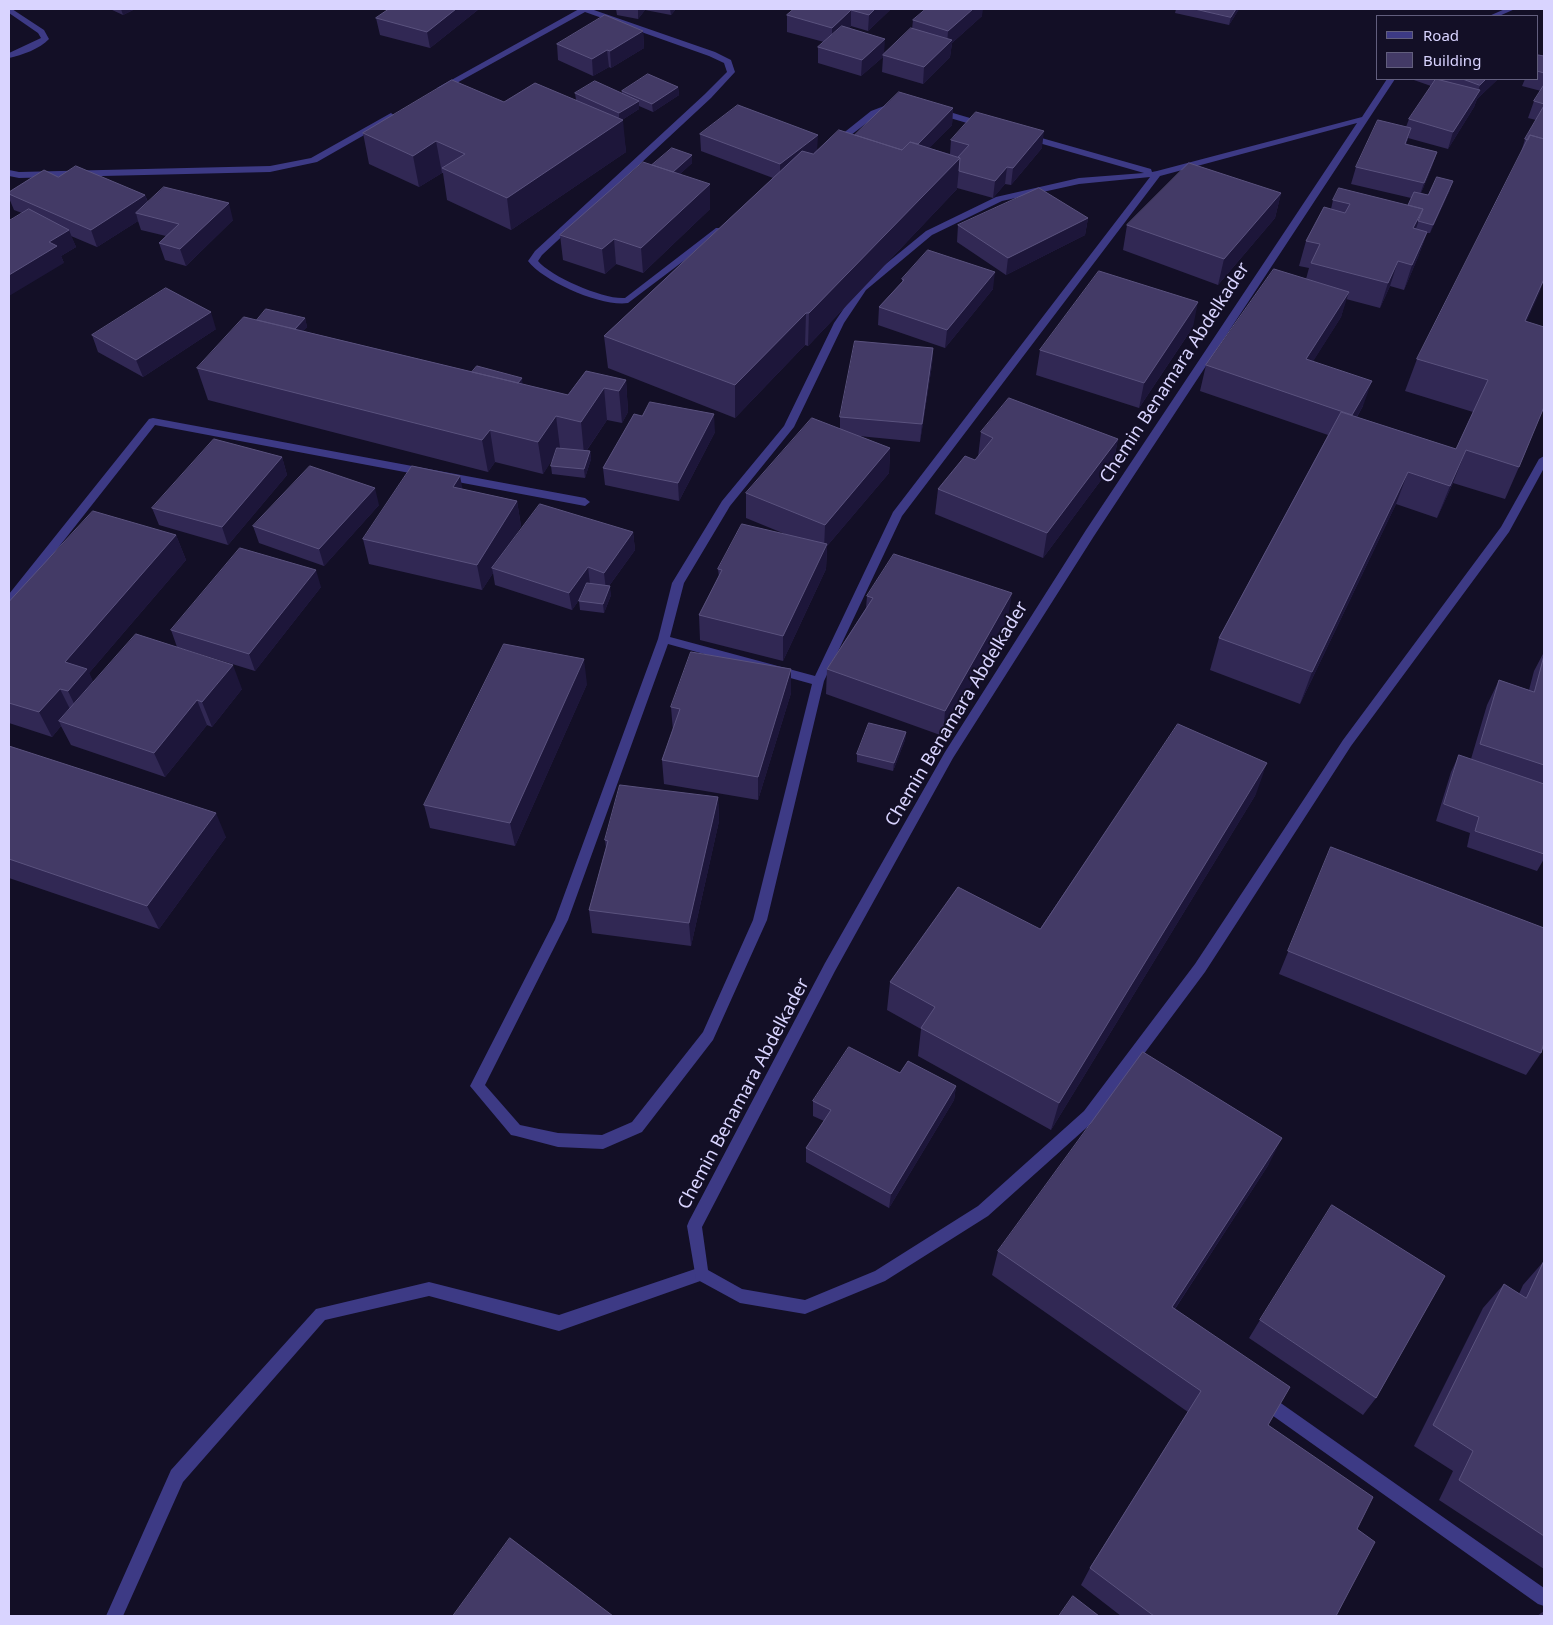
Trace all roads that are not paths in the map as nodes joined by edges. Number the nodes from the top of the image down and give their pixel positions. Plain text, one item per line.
1 (1511, 9) edge
2 (9, 10) edge
3 (1496, 15) edge
4 (9, 56) edge
5 (1389, 80) edge
6 (436, 92) edge
7 (908, 104) edge
8 (925, 108) edge
9 (401, 111) edge
10 (1364, 119) junction
11 (990, 126) edge
12 (1018, 134) edge
13 (829, 147) edge
14 (9, 173) edge
15 (1157, 174) junction
16 (728, 223) edge
17 (1544, 459) edge
18 (585, 502) dead end
19 (9, 602) edge
20 (664, 640) junction
21 (818, 681) junction
22 (701, 1274) junction
23 (1275, 1407) edge
24 (1544, 1598) edge
25 (114, 1616) edge

1 - 3 street
2 - 4 street
5 - 10 street, Chemin Benamara Abdelkader
6 - 16 street
7 - 13 street
8 - 11 street
9 - 14 street
10 - 15 street
10 - 22 street, Chemin Benamara Abdelkader
12 - 15 street
15 - 20 street
15 - 21 street
17 - 22 street
18 - 19 street
20 - 21 street
20 - 21 street
22 - 25 street
23 - 24 street

